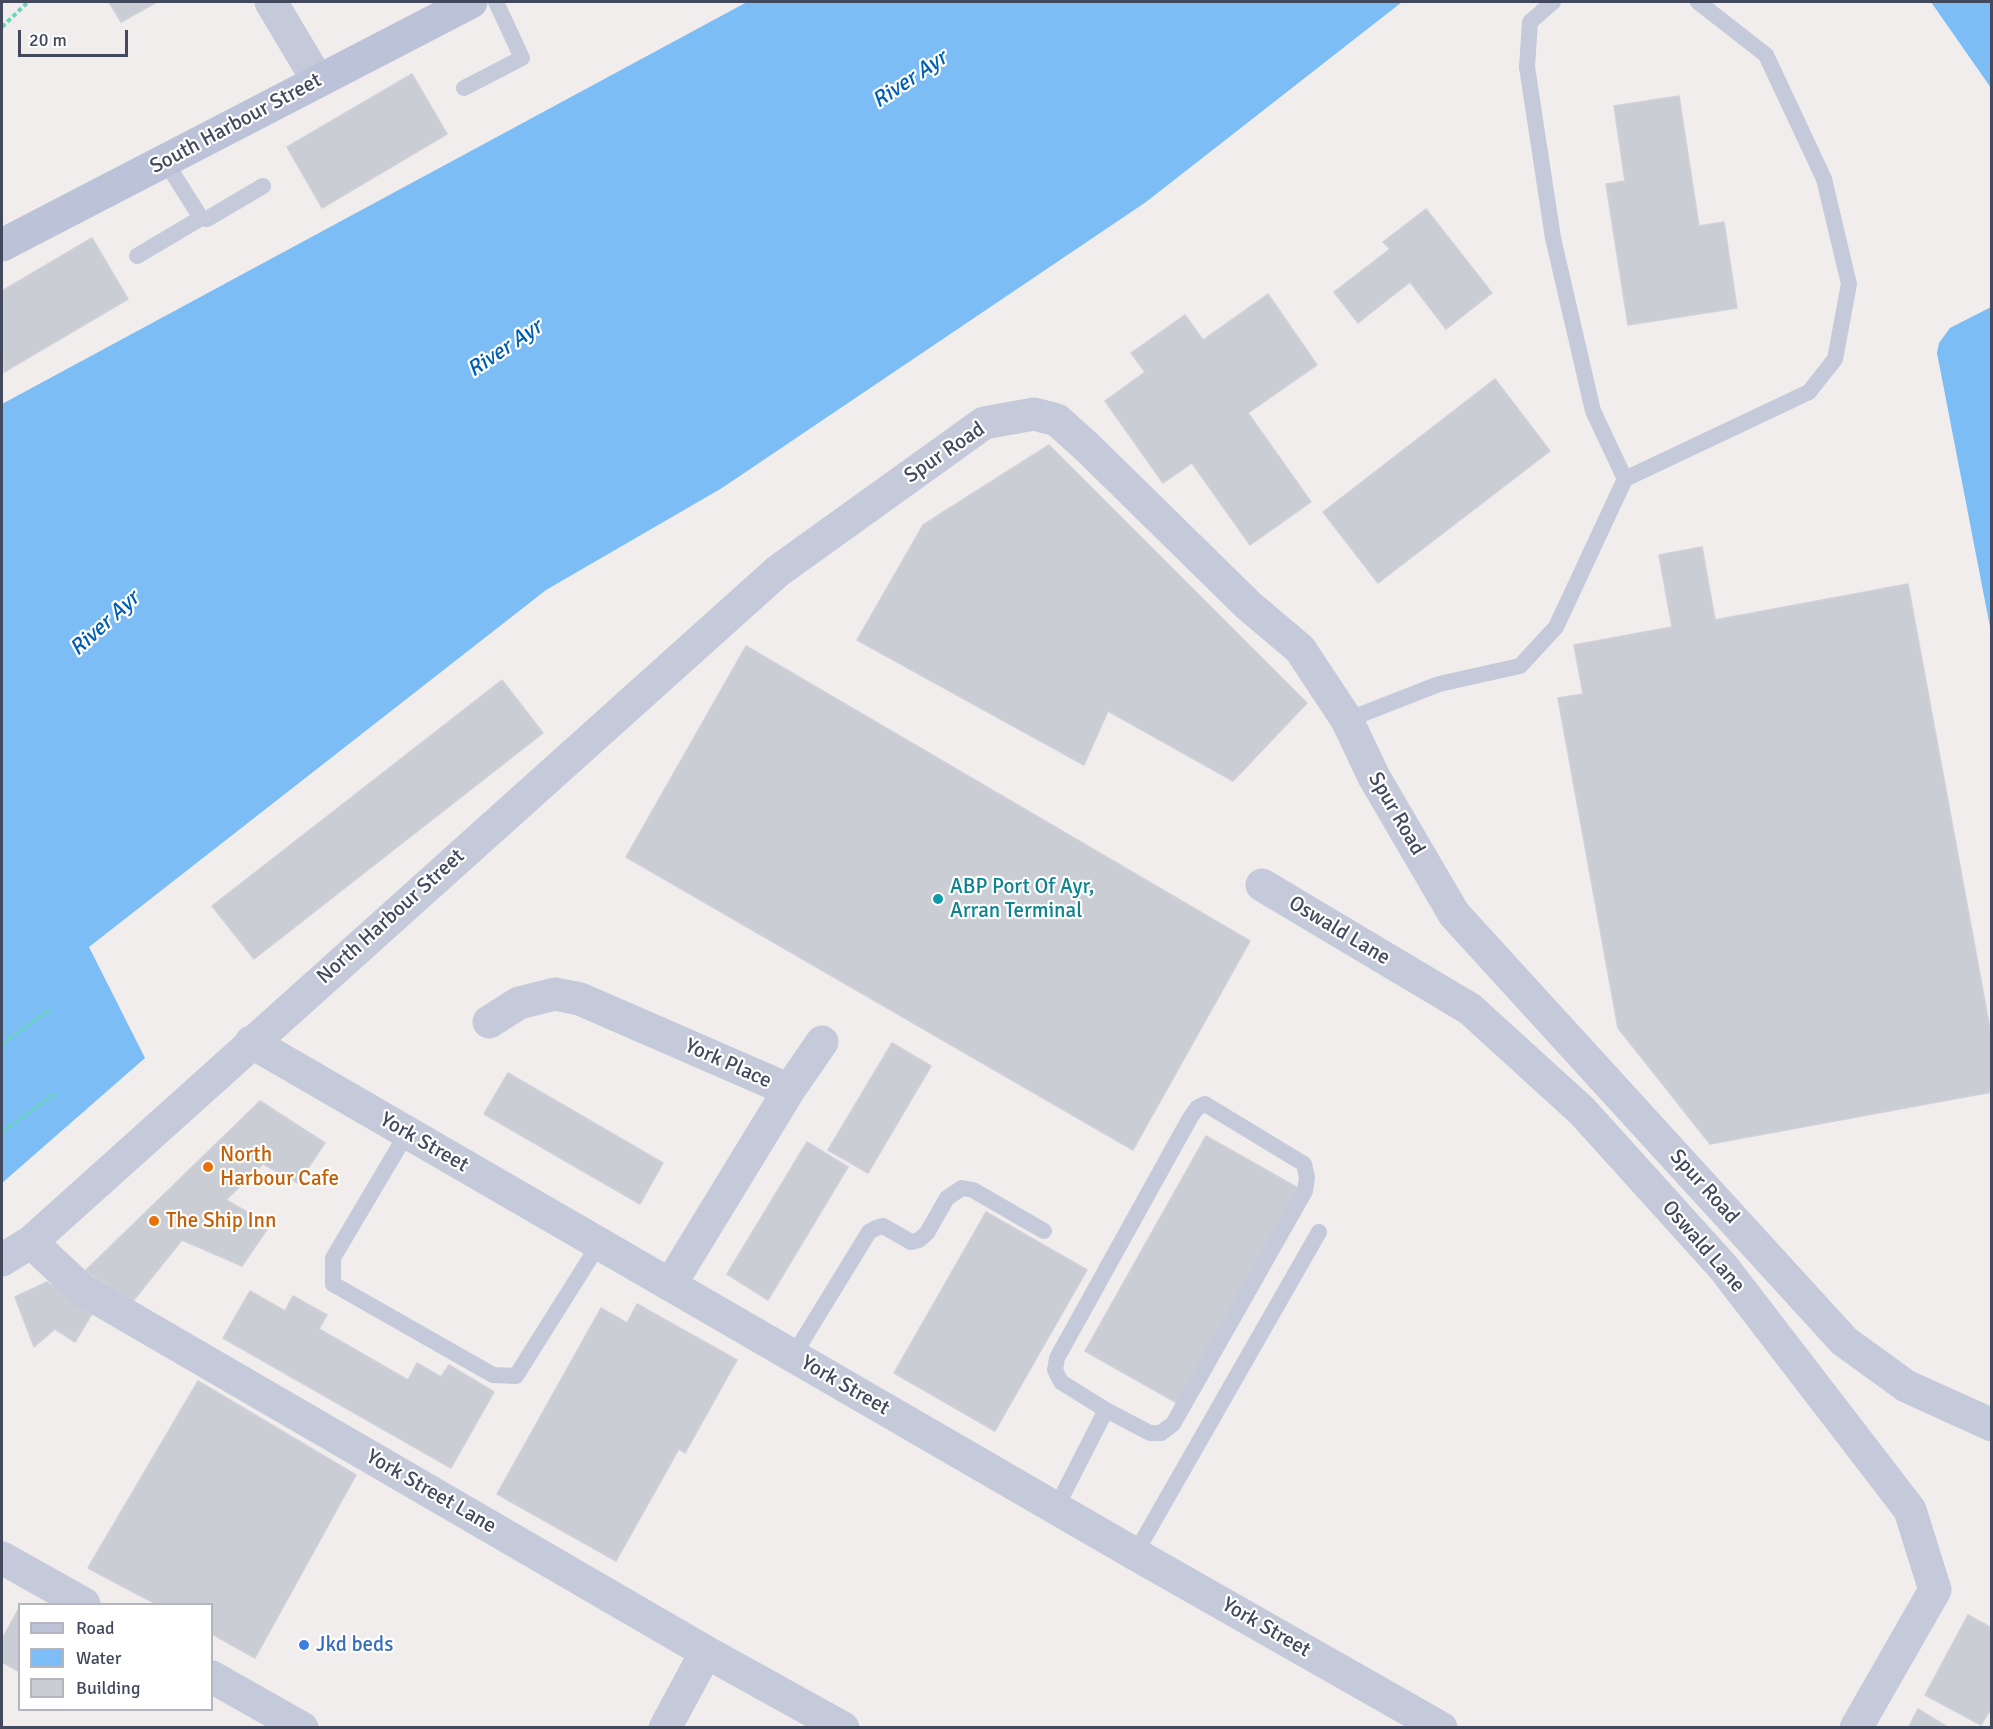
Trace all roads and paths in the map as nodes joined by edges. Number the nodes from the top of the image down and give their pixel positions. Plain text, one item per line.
1 (28, 2) edge
2 (271, 2) edge
3 (471, 2) edge
4 (496, 2) edge
5 (1554, 2) edge
6 (1698, 2) edge
7 (2, 27) edge
8 (318, 81) junction
9 (464, 88) dead end
10 (165, 161) junction
11 (263, 186) dead end
12 (201, 218) junction
13 (2, 245) edge
14 (137, 256) dead end
15 (1625, 479) junction
16 (778, 571) joint
17 (1347, 720) junction
18 (1262, 885) dead end
19 (52, 1008) dead end
20 (489, 1022) dead end
21 (250, 1042) junction
22 (822, 1042) dead end
23 (2, 1044) edge
24 (789, 1090) junction
25 (56, 1093) dead end
26 (2, 1132) edge
27 (407, 1132) junction
28 (1044, 1231) dead end
29 (1319, 1232) dead end
30 (31, 1242) junction
31 (599, 1244) junction
32 (2, 1260) edge
33 (670, 1285) junction
34 (793, 1356) junction
35 (1106, 1410) junction
36 (1988, 1427) edge
37 (1056, 1508) junction
38 (1135, 1554) junction
39 (2, 1558) edge
40 (81, 1603) edge
41 (706, 1652) junction
42 (213, 1678) edge
43 (302, 1728) edge
44 (665, 1728) edge
45 (843, 1728) edge
46 (1440, 1728) edge
47 (1856, 1728) edge

1 - 7 path
2 - 8 street
3 - 8 main road, South Harbour Street
4 - 9 lane
5 - 15 lane
6 - 15 lane
8 - 10 main road, South Harbour Street
10 - 12 lane
10 - 13 main road, South Harbour Street
11 - 12 lane
12 - 14 lane
15 - 17 lane
16 - 17 street, Spur Road
16 - 21 street, North Harbour Street
17 - 36 street, Spur Road
18 - 47 street, Oswald Lane
19 - 23 path
20 - 24 street, York Place
21 - 27 street, York Street
21 - 30 street, North Harbour Street
22 - 24 street
24 - 33 street, York Place
25 - 26 path
27 - 31 street, York Street
27 - 31 lane
28 - 34 lane
29 - 38 lane
30 - 32 street, North Harbour Street
30 - 41 street, York Street Lane
31 - 33 street, York Street
33 - 34 street, York Street
34 - 37 street, York Street
35 - 35 lane
35 - 37 lane
37 - 38 street, York Street
38 - 46 street, York Street
39 - 40 street
41 - 44 street
41 - 45 street, York Street Lane
42 - 43 street

